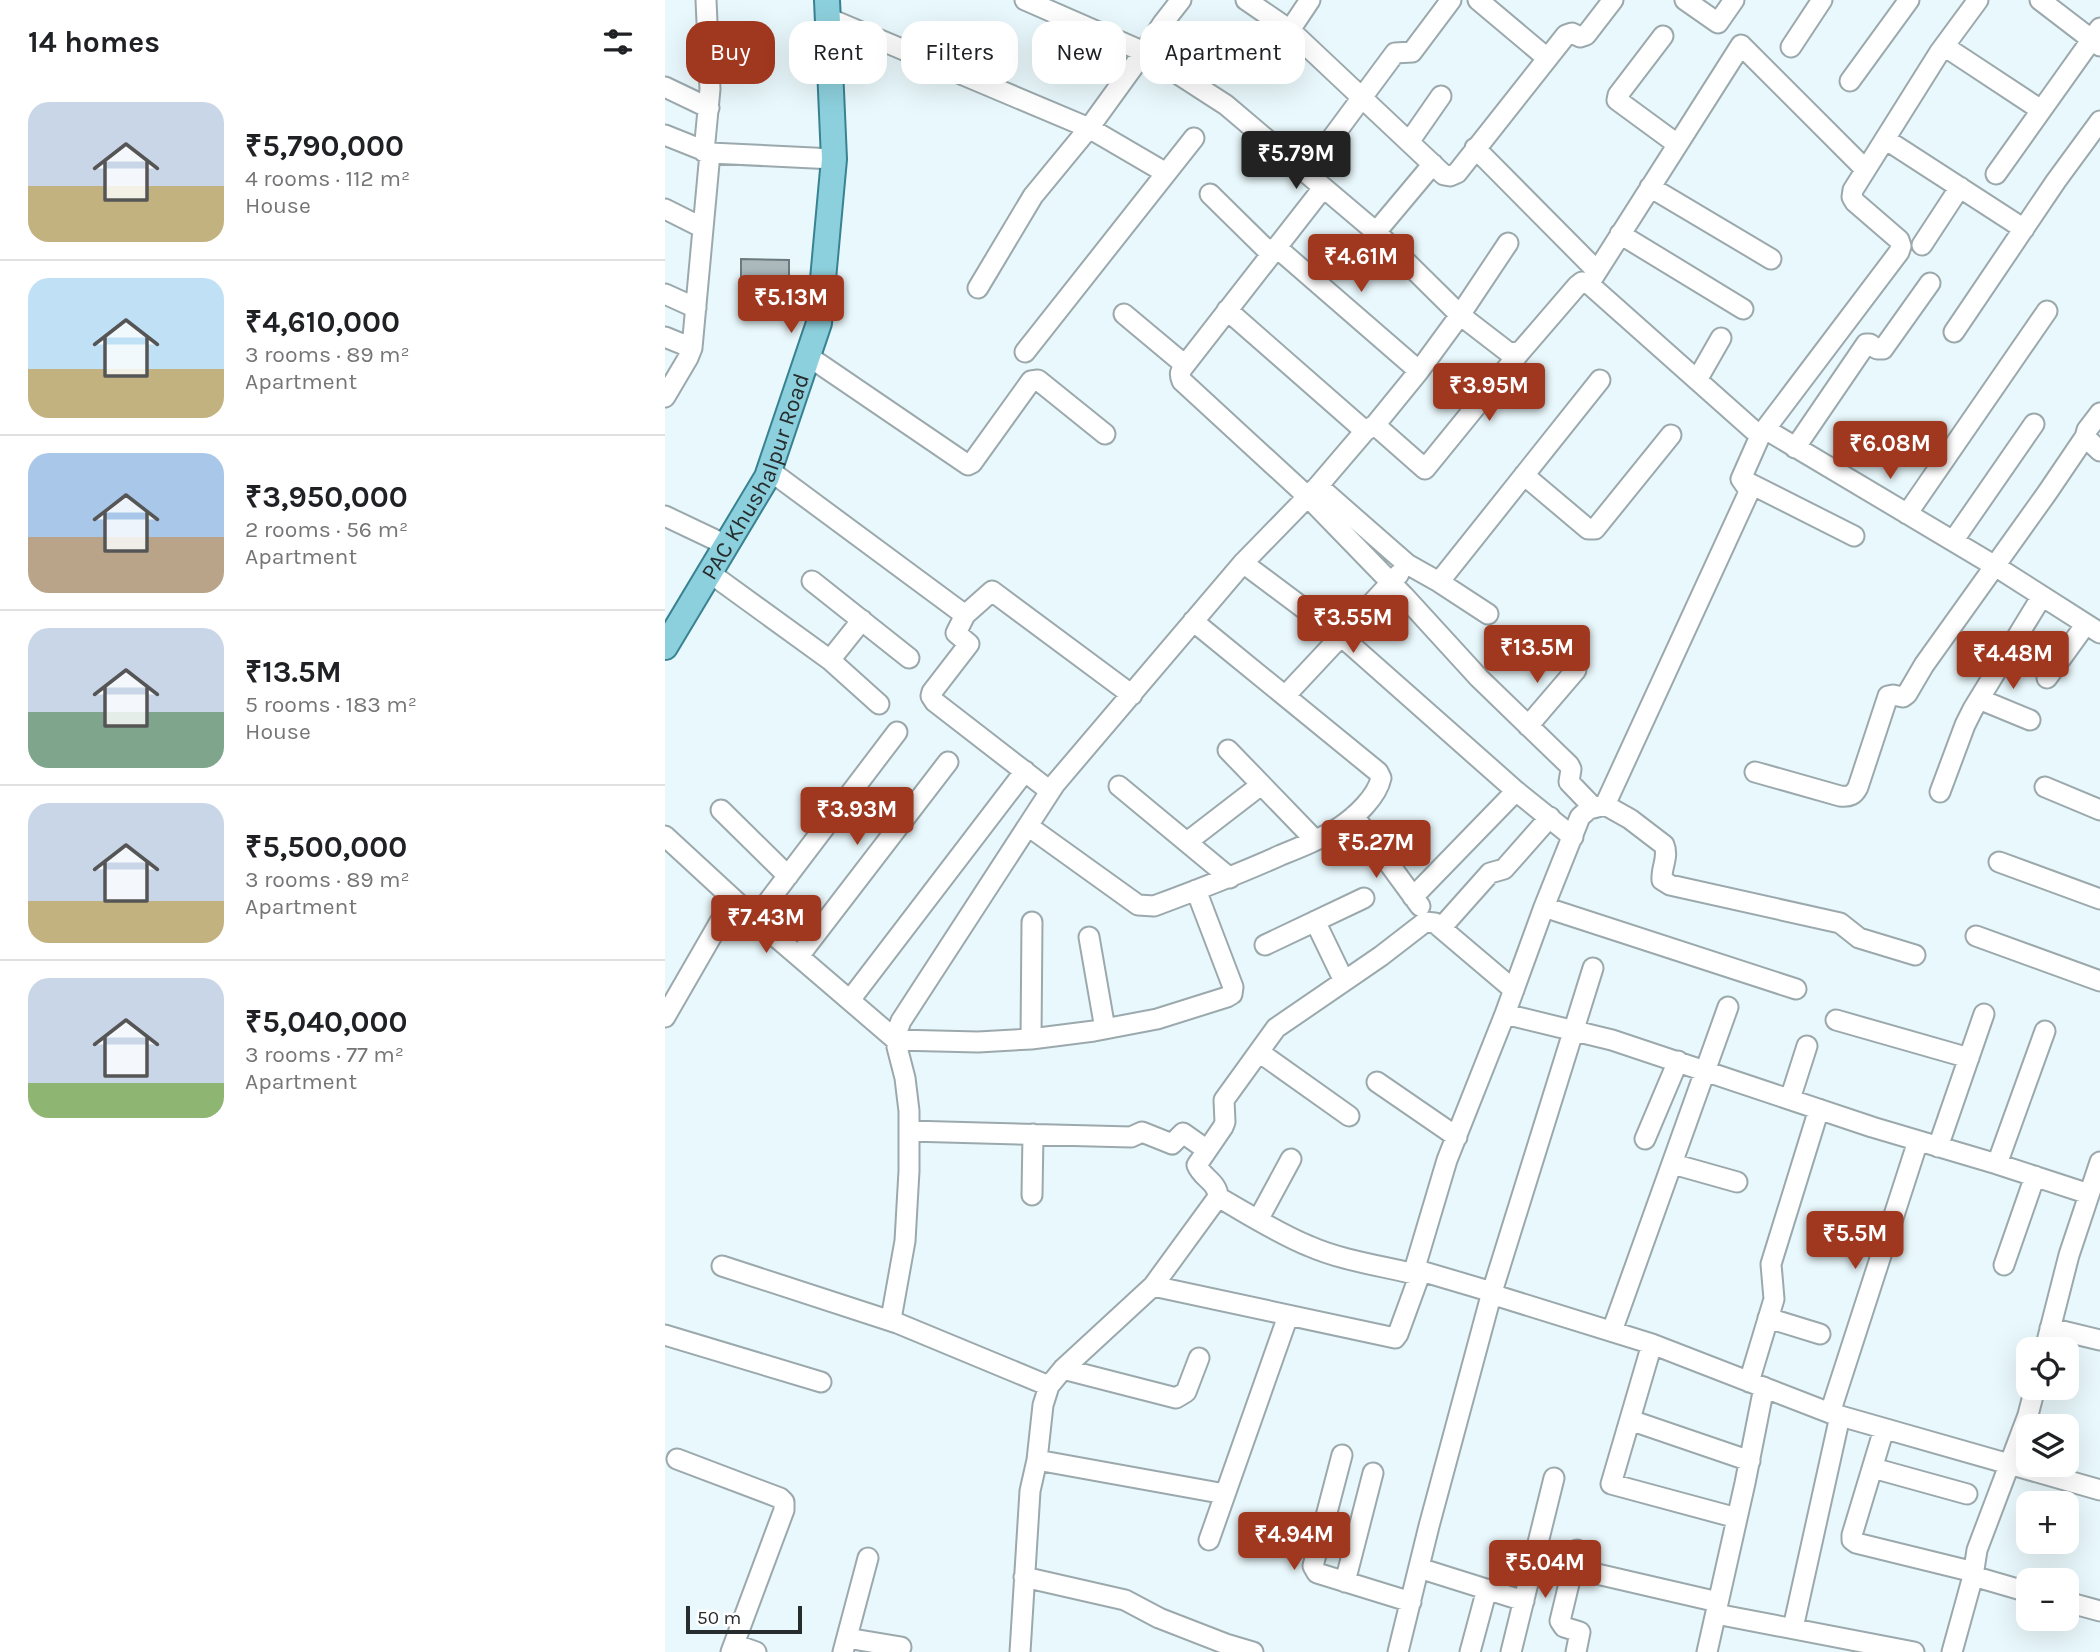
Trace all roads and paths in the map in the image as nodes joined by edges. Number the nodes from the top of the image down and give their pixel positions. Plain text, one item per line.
1 (706, 0) edge
2 (1025, 0) edge
3 (1181, 0) edge
4 (1247, 0) edge
5 (1310, 0) edge
6 (1451, 0) edge
7 (1478, 0) edge
8 (1613, 0) edge
9 (1685, 0) edge
10 (1734, 0) edge
11 (1822, 0) edge
12 (1909, 0) edge
13 (1978, 0) edge
14 (2040, 0) edge
15 (827, 9) edge
16 (1165, 21) edge
17 (1277, 21) edge
18 (1296, 21) edge
19 (1718, 23) junction
20 (1663, 36) dead end
21 (2097, 38) edge
22 (1305, 44) edge
23 (1741, 45) junction
24 (1944, 46) junction
25 (1791, 47) dead end
26 (1140, 50) edge
27 (1140, 58) edge
28 (1547, 58) junction
29 (1850, 81) dead end
30 (1194, 84) edge
31 (665, 88) edge
32 (1441, 96) dead end
33 (1363, 98) junction
34 (709, 108) junction
35 (2041, 110) junction
36 (2100, 121) edge
37 (1089, 128) junction
38 (665, 135) edge
39 (1194, 138) dead end
40 (1885, 139) junction
41 (1409, 142) junction
42 (1677, 144) junction
43 (1475, 148) junction
44 (707, 152) junction
45 (834, 159) junction
46 (1433, 164) junction
47 (1865, 169) junction
48 (1166, 173) junction
49 (1305, 173) junction
50 (1996, 174) dead end
51 (1650, 187) junction
52 (1960, 187) junction
53 (1323, 188) junction
54 (1210, 194) dead end
55 (665, 209) edge
56 (703, 228) junction
57 (2024, 229) junction
58 (1376, 232) junction
59 (1620, 234) junction
60 (1508, 243) dead end
61 (1922, 245) dead end
62 (1273, 251) junction
63 (1771, 259) dead end
64 (1593, 278) junction
65 (1930, 283) dead end
66 (978, 288) dead end
67 (665, 294) edge
68 (696, 309) junction
69 (1743, 309) dead end
70 (1227, 310) junction
71 (2047, 311) dead end
72 (1124, 314) dead end
73 (1460, 315) junction
74 (1954, 332) dead end
75 (665, 337) edge
76 (1721, 338) dead end
77 (692, 348) junction
78 (1521, 351) junction
79 (1025, 352) dead end
80 (808, 356) junction
81 (1185, 365) junction
82 (1419, 370) junction
83 (1600, 380) dead end
84 (1697, 380) junction
85 (665, 395) edge
86 (2100, 413) edge
87 (2033, 424) dead end
88 (1370, 428) junction
89 (1762, 432) junction
90 (1105, 434) dead end
91 (1671, 435) dead end
92 (2085, 437) junction
93 (1795, 448) junction
94 (2100, 451) edge
95 (769, 470) junction
96 (1524, 475) junction
97 (1741, 479) junction
98 (1312, 491) junction
99 (1907, 514) junction
100 (665, 516) edge
101 (1854, 536) dead end
102 (1953, 541) junction
103 (726, 545) junction
104 (1243, 563) junction
105 (1407, 564) junction
106 (1995, 566) junction
107 (710, 573) junction
108 (812, 580) dead end
109 (1439, 582) junction
110 (1391, 584) junction
111 (2042, 596) junction
112 (1487, 614) dead end
113 (965, 615) junction
114 (862, 620) junction
115 (1193, 621) junction
116 (2093, 629) edge
117 (1342, 637) junction
118 (665, 648) edge
119 (909, 657) dead end
120 (830, 660) junction
121 (1576, 670) dead end
122 (2047, 678) dead end
123 (1132, 695) junction
124 (1285, 696) junction
125 (1979, 699) junction
126 (879, 704) dead end
127 (2030, 720) dead end
128 (1528, 726) junction
129 (897, 732) dead end
130 (1228, 750) dead end
131 (948, 762) dead end
132 (1025, 771) junction
133 (1755, 772) dead end
134 (1261, 785) junction
135 (1119, 786) dead end
136 (2045, 787) dead end
137 (1516, 790) junction
138 (1050, 791) junction
139 (1940, 792) dead end
140 (1599, 807) junction
141 (721, 810) dead end
142 (2100, 810) edge
143 (1354, 816) junction
144 (1550, 817) junction
145 (1028, 826) junction
146 (665, 836) edge
147 (1573, 837) junction
148 (1315, 840) junction
149 (1187, 842) junction
150 (1999, 862) dead end
151 (788, 876) junction
152 (1230, 878) junction
153 (1196, 890) junction
154 (1413, 897) junction
155 (1364, 898) dead end
156 (733, 899) junction
157 (2100, 899) edge
158 (1543, 907) junction
159 (755, 919) junction
160 (1315, 921) junction
161 (1032, 922) dead end
162 (1436, 925) junction
163 (1976, 936) dead end
164 (1090, 937) dead end
165 (1265, 945) dead end
166 (1915, 955) dead end
167 (799, 956) junction
168 (1593, 968) dead end
169 (1344, 981) junction
170 (2100, 981) edge
171 (1796, 989) dead end
172 (1514, 990) junction
173 (850, 1000) junction
174 (1728, 1007) dead end
175 (1505, 1014) junction
176 (1984, 1014) dead end
177 (665, 1017) edge
178 (1836, 1020) dead end
179 (1105, 1029) junction
180 (2045, 1031) dead end
181 (1573, 1032) junction
182 (1031, 1038) junction
183 (896, 1040) junction
184 (1807, 1045) dead end
185 (1259, 1052) junction
186 (1969, 1058) junction
187 (1678, 1061) junction
188 (1706, 1071) junction
189 (1377, 1082) dead end
190 (1790, 1099) junction
191 (1819, 1109) junction
192 (1349, 1115) dead end
193 (909, 1131) junction
194 (1033, 1134) junction
195 (1457, 1137) junction
196 (1645, 1139) dead end
197 (1918, 1141) junction
198 (1938, 1147) junction
199 (1207, 1150) junction
200 (1291, 1159) dead end
201 (2100, 1162) edge
202 (1673, 1164) junction
203 (1997, 1164) junction
204 (2035, 1176) junction
205 (1737, 1182) dead end
206 (2089, 1194) junction
207 (1032, 1195) dead end
208 (1218, 1197) junction
209 (1258, 1220) junction
210 (2004, 1265) dead end
211 (722, 1266) dead end
212 (1420, 1273) junction
213 (1153, 1286) junction
214 (1492, 1293) junction
215 (1288, 1315) junction
216 (1768, 1318) junction
217 (897, 1324) junction
218 (2050, 1328) junction
219 (1612, 1331) junction
220 (1820, 1334) dead end
221 (665, 1335) edge
222 (2048, 1337) edge
223 (2100, 1340) edge
224 (1652, 1344) junction
225 (1199, 1357) dead end
226 (1063, 1370) junction
227 (821, 1382) dead end
228 (1757, 1385) junction
229 (1049, 1386) junction
230 (2032, 1400) edge
231 (1835, 1415) junction
232 (1630, 1420) junction
233 (1884, 1429) junction
234 (1342, 1455) dead end
235 (677, 1459) dead end
236 (1037, 1460) junction
237 (1750, 1461) junction
238 (2009, 1465) junction
239 (1873, 1468) junction
240 (1373, 1473) dead end
241 (1554, 1478) dead end
242 (2100, 1490) edge
243 (1225, 1494) junction
244 (1968, 1494) dead end
245 (1737, 1518) junction
246 (1209, 1540) dead end
247 (1577, 1550) dead end
248 (868, 1558) dead end
249 (1419, 1567) junction
250 (1597, 1574) dead end
251 (1973, 1574) junction
252 (1024, 1577) junction
253 (1345, 1582) junction
254 (2016, 1588) edge
255 (1487, 1589) junction
256 (1524, 1601) junction
257 (1411, 1602) junction
258 (2079, 1605) edge
259 (1717, 1608) junction
260 (2100, 1611) edge
261 (1793, 1628) junction
262 (845, 1645) edge
263 (901, 1647) dead end
264 (733, 1648) edge
265 (1874, 1648) edge
266 (756, 1652) edge
267 (1020, 1652) edge
268 (1253, 1652) edge
269 (1398, 1652) edge
270 (1470, 1652) edge
271 (1511, 1652) edge
272 (1576, 1652) edge
273 (1707, 1652) edge
274 (1914, 1652) edge
275 (1952, 1652) edge

1 - 34 street
2 - 26 street
3 - 16 street
4 - 17 street
5 - 18 street
6 - 33 street
7 - 28 street
8 - 28 street
9 - 19 street
10 - 19 street
11 - 25 street
12 - 29 street
13 - 24 street
14 - 21 street
15 - 37 street
15 - 45 main road, PAC Khushalpur Road
19 - 23 street
20 - 42 street
21 - 35 street
22 - 33 street
23 - 42 street
23 - 47 street
24 - 35 street
24 - 40 street
27 - 37 street
28 - 43 street
30 - 49 street
31 - 34 street
32 - 41 street
33 - 41 street
33 - 49 street
34 - 44 street
35 - 50 street
36 - 57 street
37 - 48 street
37 - 66 street
38 - 44 street
39 - 48 street
40 - 47 street
40 - 52 street
41 - 46 street
42 - 51 street
43 - 46 street
43 - 64 street
44 - 45 street
44 - 56 street
45 - 80 main road, PAC Khushalpur Road
46 - 58 street
47 - 89 street
48 - 79 street
49 - 53 street
51 - 59 street
51 - 63 street
52 - 57 street
52 - 61 street
53 - 58 street
53 - 62 street
54 - 62 street
55 - 56 street
56 - 68 street
57 - 74 street
58 - 73 street
59 - 64 street
59 - 69 street
60 - 73 street
62 - 70 street
62 - 82 street
64 - 78 street
64 - 84 street
65 - 93 street
67 - 68 street
68 - 77 street
70 - 81 street
70 - 88 street
71 - 99 street
72 - 81 street
73 - 78 street
73 - 82 street
75 - 77 street
76 - 84 street
77 - 85 street
78 - 88 street
80 - 90 street
80 - 95 main road, PAC Khushalpur Road
81 - 98 street
82 - 88 street
83 - 96 street
84 - 89 street
86 - 92 street
87 - 102 street
88 - 98 street
89 - 93 street
89 - 97 street
91 - 96 street
92 - 94 street
92 - 106 street
93 - 99 street
95 - 103 main road, PAC Khushalpur Road
95 - 113 street
96 - 109 street
97 - 101 street
97 - 140 street
98 - 104 street
98 - 105 street
98 - 110 street
99 - 102 street
100 - 103 street
102 - 106 street
103 - 107 main road, PAC Khushalpur Road
104 - 115 street
104 - 117 street
105 - 109 street
105 - 110 street
106 - 111 street
106 - 133 street
107 - 118 main road, PAC Khushalpur Road
107 - 120 street
108 - 114 street
109 - 112 street
110 - 117 street
110 - 128 street
111 - 116 street
111 - 125 street
113 - 123 street
113 - 132 street
114 - 119 street
114 - 120 street
115 - 123 street
115 - 124 street
116 - 122 street
117 - 124 street
117 - 137 street
120 - 126 street
121 - 128 street
123 - 138 street
124 - 143 street
125 - 127 street
125 - 139 street
128 - 140 street
129 - 151 street
130 - 134 street
131 - 167 street
132 - 138 street
132 - 173 street
134 - 148 street
134 - 149 street
135 - 149 street
136 - 142 street
137 - 144 street
137 - 154 street
138 - 145 street
140 - 147 street
140 - 166 street
141 - 151 street
143 - 148 street
143 - 154 street
144 - 147 street
144 - 162 street
145 - 153 street
145 - 183 street
146 - 156 street
147 - 158 street
148 - 152 street
149 - 152 street
150 - 157 street
151 - 159 street
152 - 153 street
153 - 179 street
154 - 162 street
155 - 160 street
156 - 159 street
156 - 177 street
158 - 171 street
158 - 172 street
159 - 167 street
160 - 165 street
160 - 169 street
161 - 182 street
162 - 169 street
162 - 172 street
163 - 170 street
164 - 179 street
167 - 173 street
168 - 181 street
169 - 185 street
172 - 175 street
173 - 183 street
174 - 188 street
175 - 181 street
175 - 195 street
176 - 186 street
178 - 186 street
179 - 182 street
180 - 203 street
181 - 187 street
181 - 214 street
182 - 183 street
183 - 193 street
184 - 190 street
185 - 192 street
185 - 199 street
186 - 198 street
187 - 188 street
187 - 196 street
188 - 190 street
188 - 202 street
189 - 195 street
190 - 191 street
191 - 197 street
191 - 216 street
193 - 194 street
193 - 217 street
194 - 199 street
194 - 207 street
195 - 212 street
197 - 198 street
197 - 231 street
198 - 203 street
199 - 208 street
200 - 209 street
201 - 206 street
202 - 205 street
202 - 219 street
203 - 204 street
204 - 206 street
204 - 210 street
206 - 218 street
208 - 209 street
208 - 213 street
209 - 212 street
211 - 217 street
212 - 214 street
212 - 215 street
213 - 215 street
213 - 226 street
214 - 219 street
214 - 249 street
215 - 243 street
216 - 220 street
216 - 228 street
217 - 229 street
218 - 222 street
218 - 223 street
219 - 224 street
221 - 227 street
224 - 228 street
224 - 232 street
225 - 226 street
226 - 229 street
228 - 231 street
228 - 237 street
229 - 236 street
230 - 238 street
231 - 233 street
231 - 261 street
232 - 237 street
232 - 245 street
233 - 238 street
233 - 239 street
234 - 253 street
235 - 264 street
236 - 243 street
236 - 252 street
237 - 245 street
238 - 242 street
238 - 251 street
239 - 244 street
239 - 251 street
240 - 253 street
241 - 256 street
243 - 246 street
245 - 259 street
247 - 272 street
248 - 262 street
249 - 255 street
249 - 257 street
250 - 259 street
251 - 254 street
251 - 275 street
252 - 267 street
252 - 268 street
253 - 257 street
255 - 256 street
255 - 270 street
256 - 271 street
257 - 269 street
258 - 260 street
259 - 261 street
259 - 273 street
261 - 265 street
262 - 263 street
264 - 266 street
265 - 274 street

